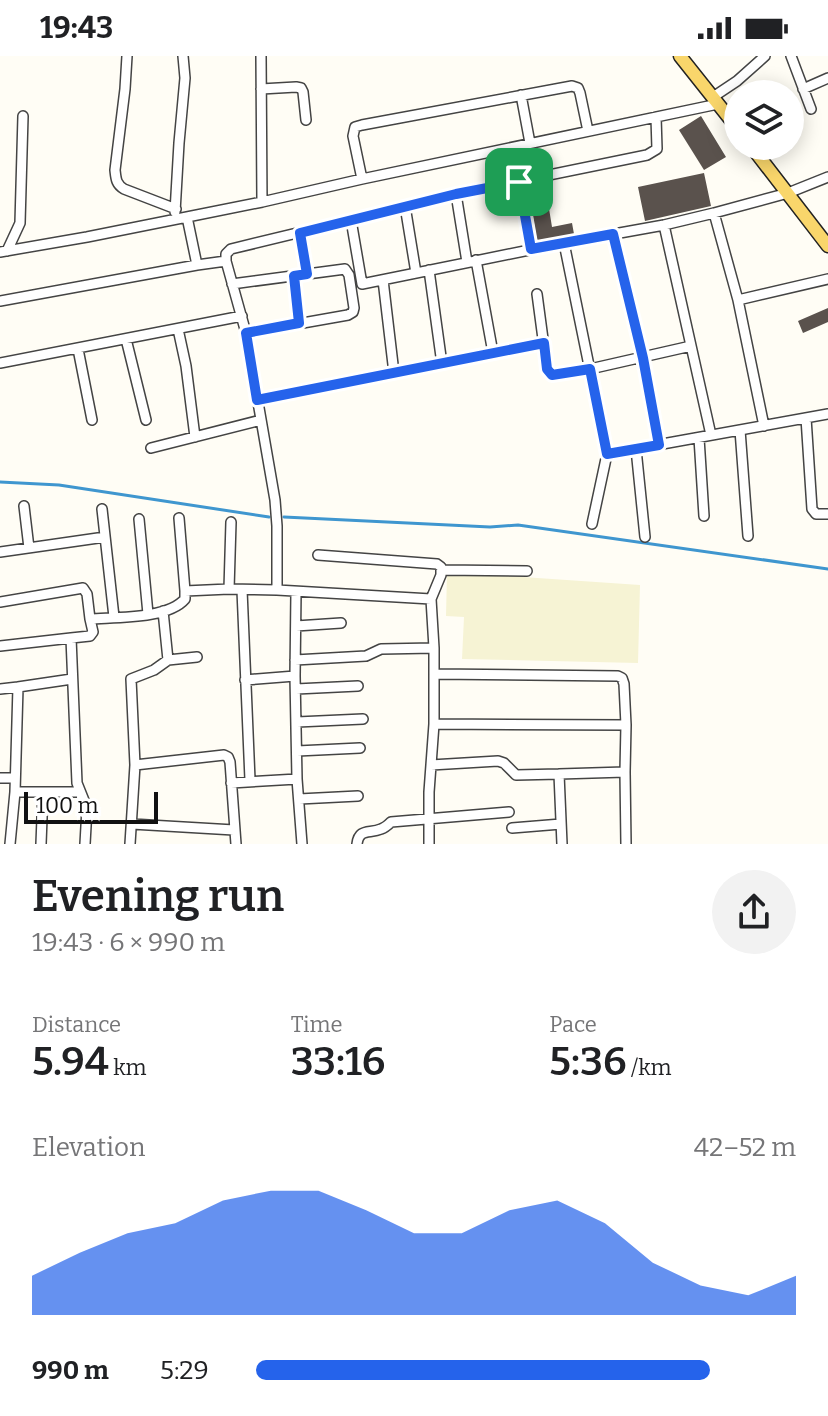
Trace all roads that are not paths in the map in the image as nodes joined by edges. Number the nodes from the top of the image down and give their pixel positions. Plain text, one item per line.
1 (127, 56) edge
2 (183, 56) edge
3 (261, 56) edge
4 (680, 56) edge
5 (765, 56) edge
6 (791, 56) edge
7 (754, 60) edge
8 (828, 78) edge
9 (800, 80) edge
10 (261, 89) junction
11 (804, 89) edge
12 (804, 92) edge
13 (521, 95) junction
14 (715, 100) junction
15 (811, 109) dead end
16 (724, 111) edge
17 (23, 116) dead end
18 (656, 117) junction
19 (306, 120) dead end
20 (588, 131) junction
21 (530, 143) junction
22 (762, 160) edge
23 (828, 177) edge
24 (362, 179) junction
25 (519, 182) junction
26 (788, 193) junction
27 (456, 194) junction
28 (262, 202) junction
29 (405, 206) junction
30 (714, 213) junction
31 (175, 214) junction
32 (187, 217) junction
33 (351, 220) junction
34 (664, 225) junction
35 (300, 233) junction
36 (613, 234) junction
37 (564, 243) junction
38 (828, 246) edge
39 (531, 249) junction
40 (3, 251) edge
41 (226, 261) junction
42 (471, 261) junction
43 (197, 265) junction
44 (429, 270) junction
45 (416, 273) junction
46 (307, 274) junction
47 (294, 276) junction
48 (828, 279) edge
49 (383, 280) junction
50 (232, 284) junction
51 (362, 284) junction
52 (351, 286) junction
53 (537, 294) dead end
54 (738, 300) junction
55 (0, 301) edge
56 (242, 316) junction
57 (299, 323) junction
58 (178, 329) junction
59 (246, 333) junction
60 (126, 339) junction
61 (544, 343) junction
62 (691, 346) junction
63 (78, 349) junction
64 (493, 353) junction
65 (643, 358) junction
66 (0, 363) edge
67 (442, 364) junction
68 (590, 369) junction
69 (394, 373) junction
70 (257, 400) junction
71 (828, 414) edge
72 (806, 418) junction
73 (92, 420) dead end
74 (146, 420) dead end
75 (261, 420) junction
76 (764, 426) junction
77 (740, 430) junction
78 (711, 435) junction
79 (195, 437) junction
80 (699, 438) junction
81 (659, 445) junction
82 (151, 448) dead end
83 (636, 449) junction
84 (607, 454) junction
85 (24, 506) dead end
86 (102, 509) dead end
87 (828, 514) edge
88 (704, 516) dead end
89 (179, 518) dead end
90 (139, 519) dead end
91 (231, 522) dead end
92 (592, 524) dead end
93 (748, 536) dead end
94 (105, 537) junction
95 (645, 537) dead end
96 (29, 548) junction
97 (0, 552) edge
98 (318, 555) dead end
99 (442, 570) junction
100 (527, 571) dead end
101 (229, 589) junction
102 (242, 590) junction
103 (277, 590) junction
104 (185, 591) junction
105 (296, 592) junction
106 (431, 599) junction
107 (0, 602) edge
108 (163, 611) junction
109 (148, 614) junction
110 (114, 617) junction
111 (90, 619) junction
112 (341, 623) dead end
113 (296, 626) junction
114 (71, 638) junction
115 (0, 646) edge
116 (434, 648) junction
117 (197, 657) dead end
118 (168, 660) junction
119 (295, 660) junction
120 (434, 674) junction
121 (295, 676) junction
122 (72, 679) junction
123 (245, 680) junction
124 (358, 686) dead end
125 (18, 687) junction
126 (0, 689) edge
127 (296, 689) junction
128 (363, 719) dead end
129 (297, 722) junction
130 (434, 724) junction
131 (626, 725) junction
132 (360, 748) dead end
133 (297, 751) junction
134 (135, 765) junction
135 (431, 765) junction
136 (625, 772) junction
137 (559, 774) junction
138 (0, 778) edge
139 (15, 778) junction
140 (297, 779) junction
141 (250, 780) junction
142 (231, 783) junction
143 (15, 792) junction
144 (43, 792) junction
145 (80, 792) junction
146 (358, 796) dead end
147 (299, 799) junction
148 (509, 812) dead end
149 (429, 818) junction
150 (132, 824) junction
151 (561, 824) junction
152 (512, 828) dead end
153 (234, 830) junction
154 (10, 844) edge
155 (41, 844) edge
156 (85, 844) edge
157 (130, 844) edge
158 (236, 844) edge
159 (302, 844) edge
160 (357, 844) edge
161 (429, 844) edge
162 (562, 844) edge
163 (626, 844) edge

1 - 31 street
2 - 31 street
3 - 10 street
4 - 14 main road
5 - 7 street
6 - 9 street
7 - 14 street
8 - 11 street
10 - 19 street
10 - 28 street
12 - 15 street
13 - 20 street
13 - 21 street
13 - 24 street
14 - 16 main road
14 - 18 street
17 - 40 street
18 - 20 street
18 - 25 street
20 - 21 street
21 - 24 street
22 - 26 main road
23 - 26 street
24 - 28 street
25 - 27 street
25 - 39 street
26 - 30 street
26 - 38 main road
27 - 29 street
27 - 42 street
28 - 32 street
29 - 33 street
29 - 45 street
30 - 34 street
30 - 54 street
31 - 32 street
31 - 40 street
32 - 43 street
33 - 35 street
33 - 51 street
34 - 36 street
34 - 62 street
35 - 41 street
35 - 46 street
36 - 37 street
36 - 65 street
37 - 39 street
37 - 68 street
39 - 42 street
41 - 43 street
41 - 50 street
42 - 44 street
42 - 64 street
43 - 55 street
44 - 45 street
44 - 67 street
45 - 49 street
46 - 47 street
46 - 52 street
47 - 50 street
47 - 57 street
48 - 54 street
49 - 51 street
49 - 69 street
50 - 56 street
51 - 52 street
52 - 57 street
53 - 61 street
54 - 76 street
56 - 58 street
56 - 59 street
57 - 59 street
58 - 60 street
58 - 79 street
59 - 70 street
60 - 63 street
60 - 74 street
61 - 64 street
61 - 68 street
62 - 65 street
62 - 78 street
63 - 66 street
63 - 73 street
64 - 67 street
65 - 68 street
65 - 81 street
67 - 69 street
68 - 84 street
69 - 70 street
70 - 75 street
71 - 72 street
72 - 76 street
72 - 87 street
75 - 79 street
75 - 103 street
76 - 77 street
77 - 78 street
77 - 93 street
78 - 80 street
79 - 82 street
80 - 81 street
80 - 88 street
81 - 83 street
83 - 84 street
83 - 95 street
84 - 92 street
85 - 96 street
86 - 94 street
89 - 104 street
90 - 109 street
91 - 101 street
94 - 96 street
94 - 110 street
96 - 97 street
98 - 99 street
99 - 100 street
99 - 106 street
101 - 102 street
101 - 104 street
102 - 103 street
102 - 123 street
103 - 105 street
104 - 108 street
105 - 106 street
105 - 113 street
106 - 116 street
107 - 111 street
108 - 109 street
108 - 118 street
109 - 110 street
110 - 111 street
111 - 114 street
112 - 113 street
113 - 119 street
114 - 115 street
114 - 122 street
116 - 119 street
116 - 120 street
117 - 118 street
118 - 134 street
119 - 121 street
120 - 130 street
120 - 131 street
121 - 123 street
121 - 127 street
122 - 125 street
122 - 145 street
123 - 141 street
124 - 127 street
125 - 126 street
125 - 139 street
127 - 129 street
128 - 129 street
129 - 133 street
130 - 131 street
130 - 135 street
131 - 136 street
132 - 133 street
133 - 140 street
134 - 142 street
134 - 150 street
135 - 137 street
135 - 149 street
136 - 137 street
136 - 163 street
137 - 151 street
138 - 139 street
139 - 143 street
140 - 141 street
140 - 147 street
141 - 142 street
142 - 153 street
143 - 144 street
143 - 154 street
144 - 145 street
144 - 155 street
145 - 156 street
146 - 147 street
147 - 159 street
148 - 149 street
149 - 160 street
149 - 161 street
150 - 153 street
150 - 157 street
151 - 152 street
151 - 162 street
153 - 158 street

